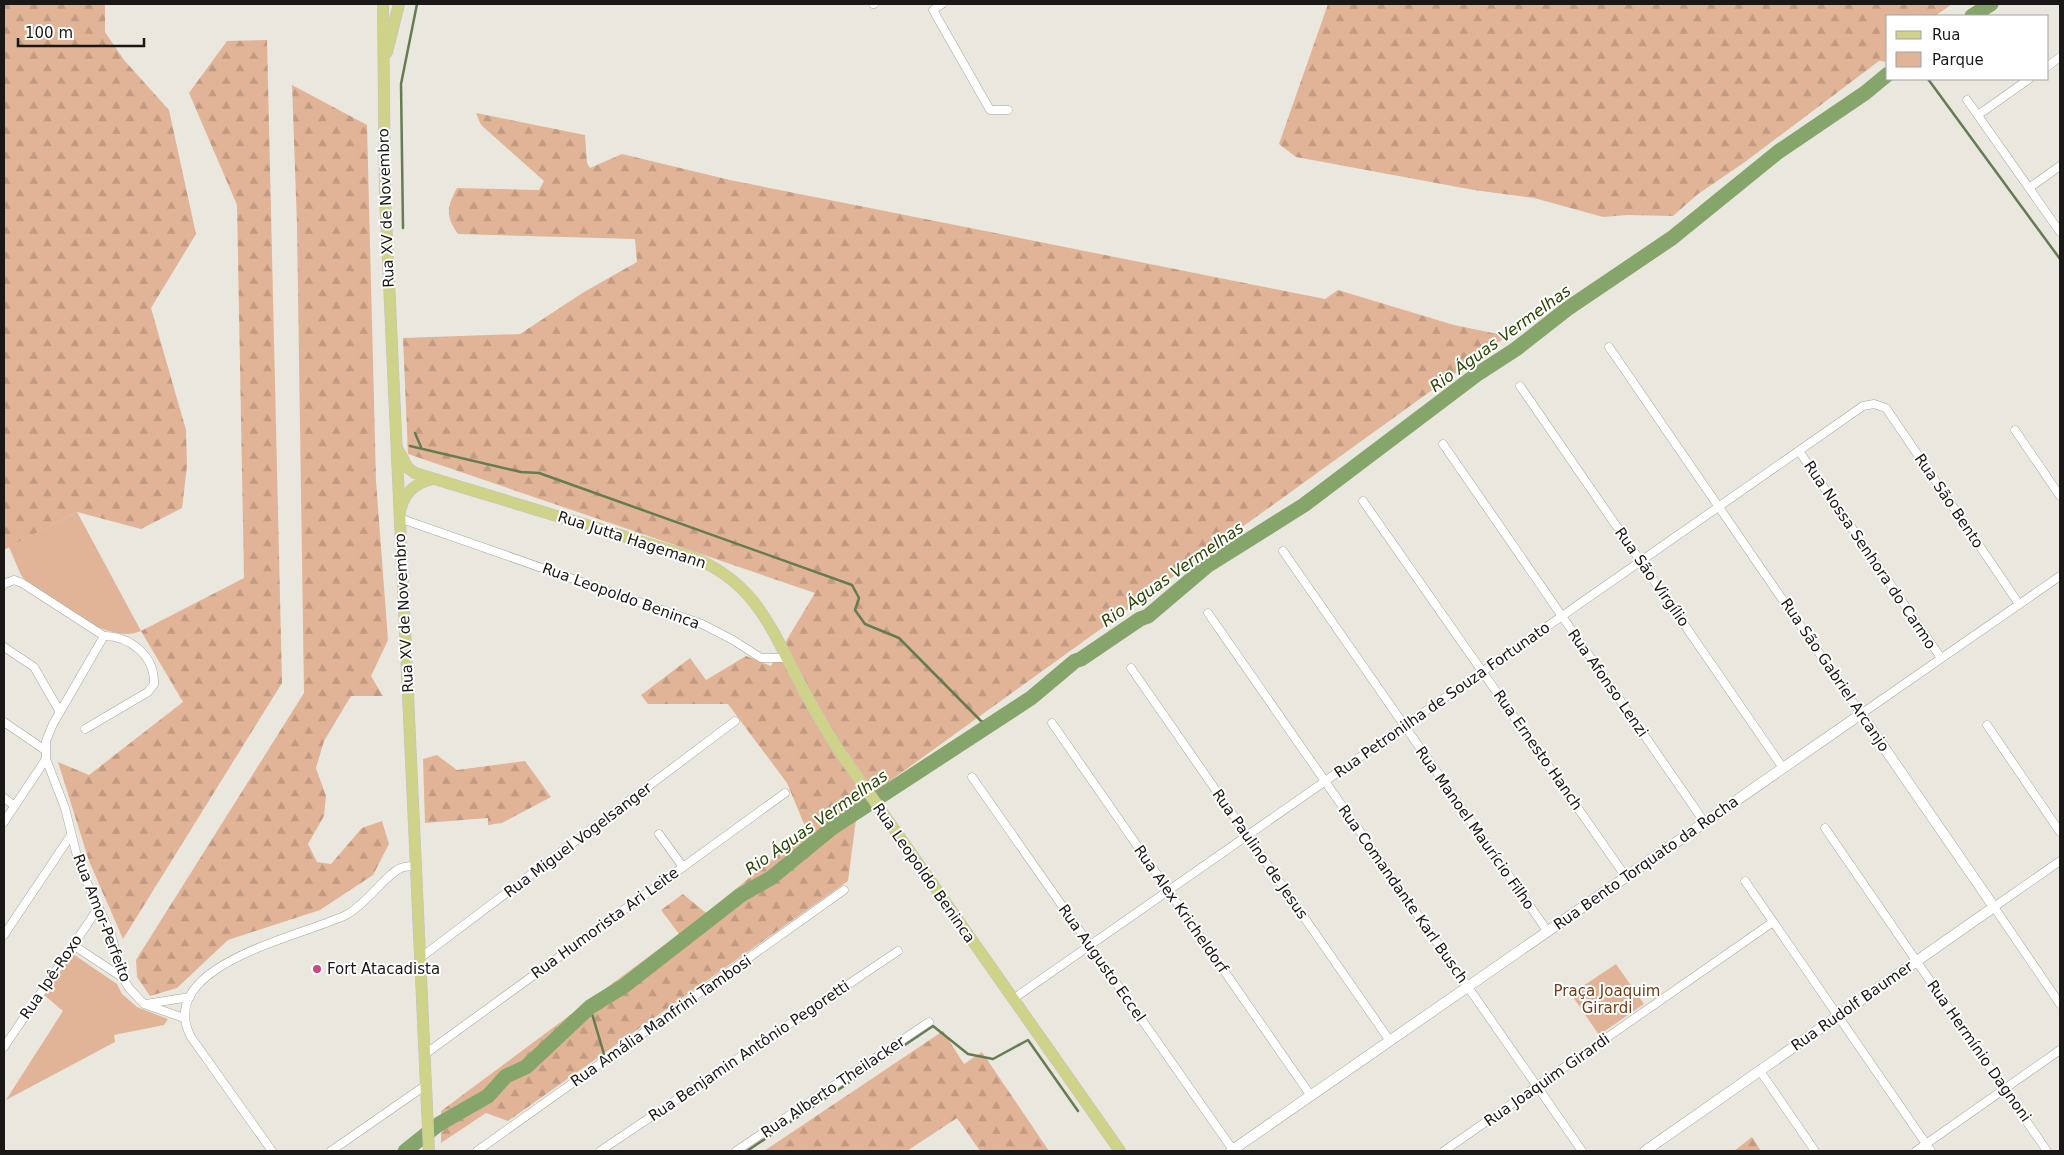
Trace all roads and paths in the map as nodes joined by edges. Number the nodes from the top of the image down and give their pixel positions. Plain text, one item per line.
1 (384, 4) edge
2 (399, 4) edge
3 (942, 4) edge
4 (2060, 57) edge
5 (2049, 65) edge
6 (382, 74) junction
7 (2028, 80) edge
8 (1967, 100) dead end
9 (1008, 110) dead end
10 (1978, 115) junction
11 (2060, 166) edge
12 (2029, 188) junction
13 (2060, 232) edge
14 (1609, 346) dead end
15 (1520, 386) dead end
16 (1874, 404) joint
17 (2015, 430) dead end
18 (1444, 444) dead end
19 (397, 446) junction
20 (1799, 451) junction
21 (435, 479) junction
22 (2060, 496) edge
23 (1363, 501) dead end
24 (1719, 507) junction
25 (400, 518) junction
26 (1283, 552) dead end
27 (1641, 561) junction
28 (2060, 576) edge
29 (4, 584) edge
30 (2019, 604) junction
31 (1208, 613) dead end
32 (1562, 616) junction
33 (104, 636) junction
34 (4, 647) edge
35 (787, 658) junction
36 (1941, 658) junction
37 (1131, 668) dead end
38 (1482, 672) junction
39 (60, 712) junction
40 (1861, 714) junction
41 (735, 721) dead end
42 (4, 722) edge
43 (1052, 723) dead end
44 (1987, 725) dead end
45 (1404, 726) junction
46 (85, 729) dead end
47 (45, 750) junction
48 (46, 759) junction
49 (1783, 768) junction
50 (972, 777) dead end
51 (1325, 781) junction
52 (785, 793) dead end
53 (4, 798) edge
54 (15, 806) junction
55 (4, 822) edge
56 (1704, 823) junction
57 (1824, 828) dead end
58 (2060, 832) edge
59 (659, 834) dead end
60 (71, 835) junction
61 (1247, 835) junction
62 (2060, 861) edge
63 (416, 866) junction
64 (683, 867) junction
65 (1626, 877) junction
66 (1745, 881) dead end
67 (844, 890) dead end
68 (1168, 890) junction
69 (99, 907) junction
70 (1994, 908) junction
71 (1773, 922) junction
72 (1548, 932) junction
73 (4, 935) edge
74 (73, 945) junction
75 (1090, 945) junction
76 (898, 951) dead end
77 (420, 958) junction
78 (1917, 962) junction
79 (124, 978) junction
80 (1468, 987) junction
81 (190, 997) junction
82 (1012, 999) junction
83 (144, 1004) junction
84 (2060, 1004) edge
85 (1838, 1016) junction
86 (184, 1018) junction
87 (929, 1022) dead end
88 (1390, 1041) junction
89 (4, 1046) edge
90 (2060, 1050) edge
91 (425, 1054) junction
92 (1760, 1071) junction
93 (426, 1085) junction
94 (1537, 1087) junction
95 (2004, 1089) junction
96 (1311, 1096) junction
97 (1926, 1144) junction
98 (429, 1148) edge
99 (1232, 1150) edge
100 (272, 1151) edge
101 (331, 1151) edge
102 (477, 1151) edge
103 (600, 1151) edge
104 (736, 1151) edge
105 (1120, 1151) edge
106 (1444, 1151) edge
107 (1582, 1151) edge
108 (1645, 1151) edge
109 (1815, 1151) edge
110 (1916, 1151) edge
111 (1931, 1151) edge
112 (2048, 1151) edge

1 - 6 main road, Rua XV de Novembro
2 - 6 main road, Rua XV de Novembro
3 - 9 street
4 - 5 street
6 - 19 main road, Rua XV de Novembro
7 - 10 street
8 - 10 street
10 - 12 street
11 - 12 street
12 - 13 street
14 - 24 street, Rua São Gabriel Arcanjo
15 - 27 street, Rua São Virgílio
16 - 20 street, Rua Petronilha de Souza Fortunato
16 - 30 street, Rua São Bento
17 - 22 street
18 - 32 street, Rua Afonso Lenzi
19 - 21 main road, Rua Jutta Hagemann
19 - 25 main road, Rua XV de Novembro
20 - 24 street, Rua Petronilha de Souza Fortunato
20 - 36 street, Rua Nossa Senhora do Carmo
21 - 25 main road
21 - 35 main road, Rua Jutta Hagemann
23 - 38 street, Rua Ernesto Hanch
24 - 27 street, Rua Petronilha de Souza Fortunato
24 - 40 street, Rua São Gabriel Arcanjo
25 - 35 street, Rua Leopoldo Beninca
25 - 63 main road, Rua XV de Novembro
26 - 45 street, Rua Manoel Maurício Filho
27 - 32 street, Rua Petronilha de Souza Fortunato
27 - 49 street, Rua São Virgílio
28 - 30 street, Rua Bento Torquato da Rocha
29 - 33 street
30 - 36 street, Rua Bento Torquato da Rocha
31 - 51 street, Rua Comandante Karl Busch
32 - 38 street, Rua Petronilha de Souza Fortunato
32 - 56 street, Rua Afonso Lenzi
33 - 39 street, Rua Amor-Perfeito
33 - 46 street
34 - 39 street
35 - 82 main road, Rua Leopoldo Beninca
36 - 40 street, Rua Bento Torquato da Rocha
37 - 61 street, Rua Paulino de Jesus
38 - 45 street, Rua Petronilha de Souza Fortunato
38 - 65 street, Rua Ernesto Hanch
39 - 47 street, Rua Amor-Perfeito
40 - 49 street, Rua Bento Torquato da Rocha
40 - 70 street, Rua São Gabriel Arcanjo
41 - 77 street, Rua Miguel Vogelsanger
42 - 47 street
43 - 68 street, Rua Alex Kricheldorf
44 - 58 street
45 - 51 street, Rua Petronilha de Souza Fortunato
45 - 72 street, Rua Manoel Maurício Filho
47 - 48 street, Rua Amor-Perfeito
48 - 54 street
48 - 60 street, Rua Amor-Perfeito
49 - 56 street, Rua Bento Torquato da Rocha
50 - 75 street, Rua Augusto Eccel
51 - 61 street, Rua Petronilha de Souza Fortunato
51 - 80 street, Rua Comandante Karl Busch
52 - 64 street, Rua Humorista Ari Leite
53 - 54 street
54 - 55 street
56 - 65 street, Rua Bento Torquato da Rocha
57 - 78 street, Rua Hermínio Dagnoni
59 - 64 street
60 - 69 street, Rua Amor-Perfeito
60 - 73 street
61 - 68 street, Rua Petronilha de Souza Fortunato
61 - 88 street, Rua Paulino de Jesus
62 - 70 street, Rua Rudolf Baumer
63 - 77 main road, Rua XV de Novembro
63 - 81 street
64 - 91 street, Rua Humorista Ari Leite
65 - 72 street, Rua Bento Torquato da Rocha
66 - 71 street
67 - 102 street, Rua Amália Manfrini Tambosi
68 - 75 street, Rua Petronilha de Souza Fortunato
68 - 96 street, Rua Alex Kricheldorf
69 - 74 street, Rua Ipê-Roxo
69 - 79 street, Rua Amor-Perfeito
70 - 78 street, Rua Rudolf Baumer
70 - 84 street, Rua São Gabriel Arcanjo
71 - 85 street
71 - 94 street, Rua Joaquim Girardi
72 - 80 street, Rua Bento Torquato da Rocha
74 - 79 street
74 - 89 street, Rua Ipê-Roxo
75 - 82 street, Rua Petronilha de Souza Fortunato
75 - 99 street, Rua Augusto Eccel
76 - 103 street, Rua Benjamin Antônio Pegoretti
77 - 91 main road, Rua XV de Novembro
78 - 85 street, Rua Rudolf Baumer
78 - 95 street, Rua Hermínio Dagnoni
79 - 83 street, Rua Amor-Perfeito
80 - 88 street, Rua Bento Torquato da Rocha
80 - 94 street, Rua Comandante Karl Busch
81 - 83 street
81 - 86 street
82 - 105 main road, Rua Leopoldo Beninca
83 - 86 street
85 - 92 street, Rua Rudolf Baumer
85 - 97 street
86 - 100 street
87 - 104 street, Rua Alberto Theilacker
88 - 96 street, Rua Bento Torquato da Rocha
90 - 95 street
91 - 93 main road, Rua XV de Novembro
92 - 108 street, Rua Rudolf Baumer
92 - 109 street
93 - 98 main road, Rua XV de Novembro
93 - 101 street
94 - 106 street, Rua Joaquim Girardi
94 - 107 street, Rua Comandante Karl Busch
95 - 97 street
95 - 112 street, Rua Hermínio Dagnoni
96 - 99 street, Rua Bento Torquato da Rocha
97 - 110 street
97 - 111 street

